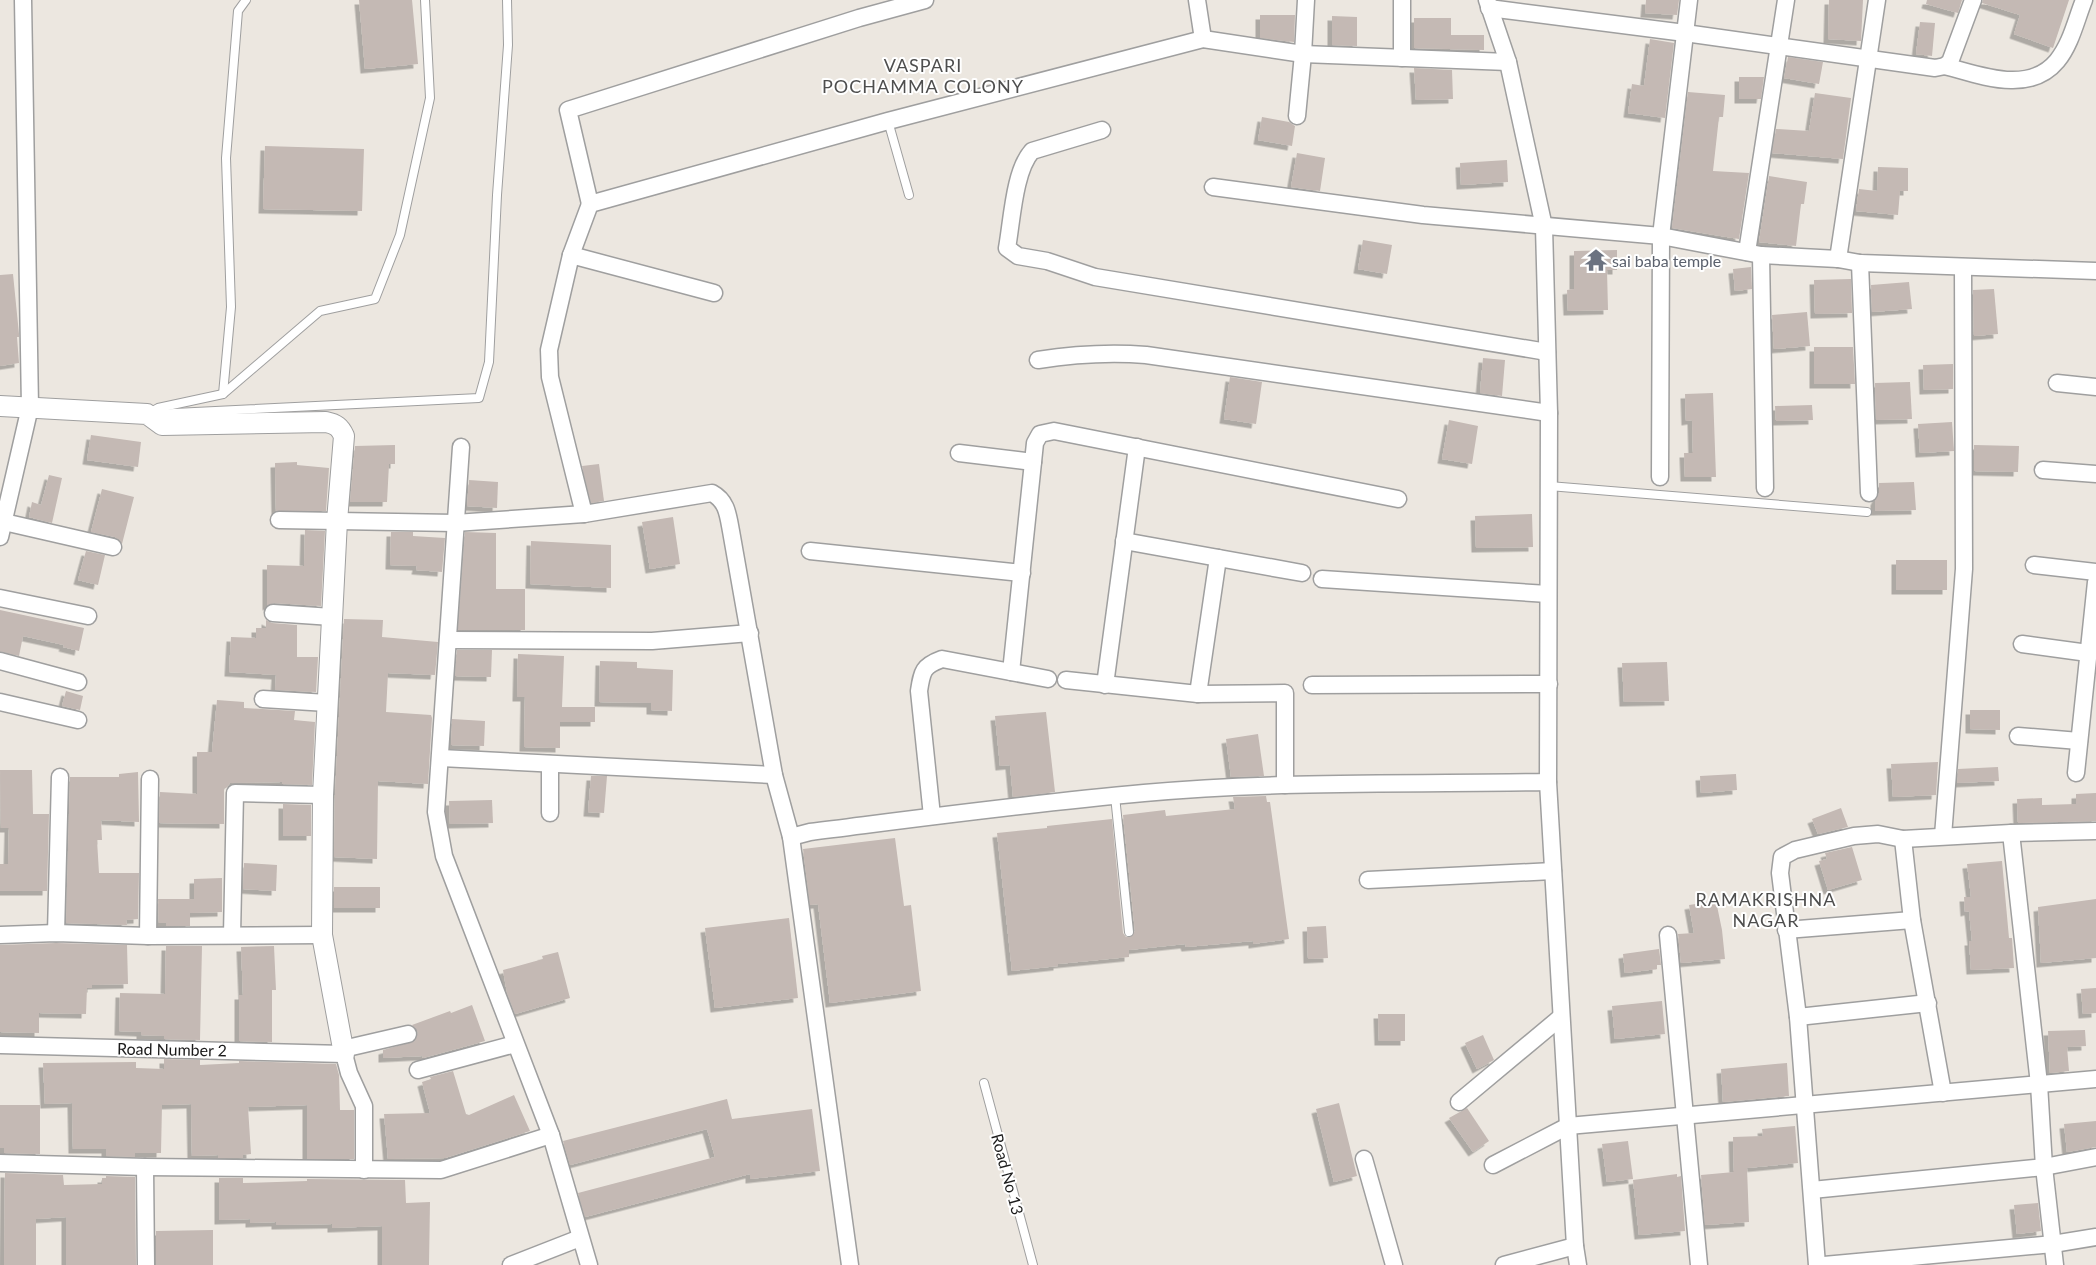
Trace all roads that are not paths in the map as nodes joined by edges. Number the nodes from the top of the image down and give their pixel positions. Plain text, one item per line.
1 (23, 0) edge
2 (246, 0) edge
3 (425, 0) edge
4 (507, 0) edge
5 (925, 0) edge
6 (1197, 0) edge
7 (1306, 0) edge
8 (1402, 0) edge
9 (1689, 0) edge
10 (1786, 0) edge
11 (1877, 0) edge
12 (1973, 0) edge
13 (2083, 0) edge
14 (1488, 4) edge
15 (2096, 5) edge
16 (1685, 33) junction
17 (1203, 39) junction
18 (1780, 46) junction
19 (1303, 54) junction
20 (1402, 58) junction
21 (1869, 58) junction
22 (1508, 62) junction
23 (1944, 66) junction
24 (1298, 116) dead end
25 (888, 121) junction
26 (1102, 130) dead end
27 (1213, 187) dead end
28 (910, 195) dead end
29 (590, 204) junction
30 (1544, 227) junction
31 (1661, 236) junction
32 (1754, 253) junction
33 (571, 255) junction
34 (1838, 259) junction
35 (1860, 264) junction
36 (1963, 267) junction
37 (2096, 271) edge
38 (714, 293) dead end
39 (1547, 352) junction
40 (1038, 360) dead end
41 (2057, 383) dead end
42 (2096, 387) edge
43 (224, 394) junction
44 (0, 406) edge
45 (30, 407) junction
46 (1549, 413) junction
47 (147, 414) junction
48 (461, 448) dead end
49 (1137, 448) junction
50 (959, 453) dead end
51 (1033, 462) junction
52 (2043, 470) dead end
53 (2096, 474) edge
54 (1660, 477) dead end
55 (1550, 486) junction
56 (1765, 488) dead end
57 (1869, 493) dead end
58 (1398, 499) dead end
59 (1867, 512) dead end
60 (584, 514) junction
61 (278, 520) dead end
62 (337, 521) junction
63 (455, 523) junction
64 (1, 529) edge
65 (1124, 541) junction
66 (113, 547) dead end
67 (810, 551) dead end
68 (1218, 558) junction
69 (2034, 565) dead end
70 (1022, 572) junction
71 (2096, 572) edge
72 (1302, 573) dead end
73 (1322, 579) dead end
74 (2096, 582) edge
75 (1548, 594) junction
76 (0, 598) edge
77 (273, 613) dead end
78 (88, 616) dead end
79 (332, 616) junction
80 (750, 633) junction
81 (448, 640) junction
82 (2022, 644) dead end
83 (2088, 654) junction
84 (0, 661) edge
85 (1011, 672) junction
86 (1048, 679) dead end
87 (1066, 680) dead end
88 (78, 682) dead end
89 (1549, 684) junction
90 (1105, 685) junction
91 (1312, 685) dead end
92 (1198, 694) junction
93 (263, 699) dead end
94 (0, 702) edge
95 (328, 703) junction
96 (78, 720) dead end
97 (2018, 736) dead end
98 (2079, 741) junction
99 (440, 758) junction
100 (550, 764) junction
101 (2076, 773) dead end
102 (774, 775) junction
103 (60, 777) dead end
104 (150, 779) dead end
105 (1548, 782) junction
106 (1285, 785) junction
107 (323, 795) junction
108 (1115, 796) junction
109 (550, 813) dead end
110 (932, 816) junction
111 (2096, 831) edge
112 (2011, 834) junction
113 (1943, 836) junction
114 (791, 837) junction
115 (1903, 839) junction
116 (1553, 871) junction
117 (1368, 880) dead end
118 (1912, 920) junction
119 (1786, 930) junction
120 (1129, 932) dead end
121 (56, 933) junction
122 (0, 935) edge
123 (322, 935) junction
124 (1668, 935) dead end
125 (148, 936) junction
126 (232, 936) junction
127 (1928, 1003) junction
128 (1561, 1017) junction
129 (1798, 1017) junction
130 (408, 1034) dead end
131 (515, 1044) junction
132 (0, 1045) edge
133 (344, 1051) junction
134 (418, 1070) dead end
135 (2096, 1079) edge
136 (984, 1083) dead end
137 (2039, 1084) junction
138 (1943, 1093) junction
139 (1459, 1102) dead end
140 (1806, 1105) junction
141 (1686, 1115) junction
142 (1568, 1126) junction
143 (551, 1135) junction
144 (2096, 1157) edge
145 (1364, 1159) dead end
146 (0, 1163) edge
147 (1493, 1165) dead end
148 (145, 1167) junction
149 (2044, 1167) junction
150 (364, 1170) junction
151 (1812, 1190) junction
152 (2096, 1237) edge
153 (580, 1238) junction
154 (2053, 1244) junction
155 (1575, 1246) junction
156 (1958, 1259) edge
157 (146, 1265) edge
158 (511, 1265) edge
159 (589, 1265) edge
160 (850, 1265) edge
161 (1033, 1265) edge
162 (1394, 1265) edge
163 (1504, 1265) edge
164 (1578, 1265) edge
165 (1699, 1265) edge
166 (1817, 1265) edge
167 (1824, 1265) edge
168 (2054, 1265) edge

1 - 45 street
2 - 43 lane
3 - 43 lane
4 - 47 lane
5 - 29 street
6 - 17 street
7 - 19 street
8 - 20 street
9 - 16 street
10 - 18 street
11 - 21 street
12 - 23 street
13 - 15 street
13 - 23 street
14 - 16 street
14 - 22 street
16 - 18 street
16 - 31 street
17 - 19 street
17 - 25 street
18 - 21 street
18 - 32 street
19 - 20 street
19 - 24 street
20 - 22 street
21 - 23 street
21 - 34 street
22 - 30 street
25 - 28 lane
25 - 29 street
26 - 39 street
27 - 30 street
29 - 33 street
30 - 31 street
30 - 39 street
31 - 32 street
31 - 54 street
32 - 34 street
32 - 56 street
33 - 38 street
33 - 60 street
34 - 35 street
35 - 36 street
35 - 57 street
36 - 37 street
36 - 113 street
39 - 46 street
40 - 46 street
41 - 42 street
43 - 47 lane
44 - 45 street
45 - 47 street
45 - 64 street
46 - 55 street
47 - 62 street
48 - 63 street
49 - 51 street
49 - 58 street
49 - 65 street
50 - 51 street
51 - 70 street
52 - 53 street
55 - 59 lane
55 - 75 street
60 - 63 street
60 - 80 street
61 - 62 street
62 - 63 street
62 - 79 street
63 - 81 street
64 - 66 street
65 - 68 street
65 - 90 street
67 - 70 street
68 - 72 street
68 - 92 street
69 - 71 street
70 - 85 street
73 - 75 street
74 - 83 street
75 - 89 street
76 - 78 street
77 - 79 street
79 - 95 street
80 - 81 street
80 - 102 street
81 - 99 street
82 - 83 street
83 - 98 street
84 - 88 street
85 - 86 street
85 - 110 street
87 - 90 street
89 - 91 street
89 - 105 street
90 - 92 street
92 - 106 street
93 - 95 street
94 - 96 street
95 - 107 street
97 - 98 street
98 - 101 street
99 - 100 street
99 - 131 street
100 - 102 street
100 - 109 street
102 - 114 street
103 - 121 street
104 - 125 street
105 - 106 street
105 - 116 street
106 - 108 street
107 - 123 street
107 - 126 street
108 - 110 street
108 - 120 lane
110 - 114 street
111 - 112 street
112 - 113 street
112 - 137 street
113 - 115 street
114 - 160 street
115 - 118 street
115 - 119 street
116 - 117 street
116 - 128 street
118 - 119 street
118 - 127 street
119 - 129 street
121 - 122 street
121 - 125 street
123 - 126 street
123 - 133 street
124 - 141 street
125 - 126 street
127 - 129 street
127 - 138 street
128 - 139 street
128 - 142 street
129 - 140 street
130 - 133 street, Road Number 2
131 - 134 street
131 - 143 street
132 - 133 street, Road Number 2
133 - 150 street
135 - 137 street
136 - 161 lane, Road No 13
137 - 138 street
137 - 149 street
138 - 140 street
140 - 141 street
140 - 151 street
141 - 142 street
141 - 165 street
142 - 147 street
142 - 155 street
143 - 150 street
143 - 153 street
144 - 149 street
145 - 162 street
146 - 148 street
148 - 150 street
148 - 157 street
149 - 151 street
149 - 154 street
151 - 166 street
152 - 154 street
153 - 158 street
153 - 159 street
154 - 156 street
154 - 168 street
155 - 163 street
155 - 164 street
156 - 167 street

